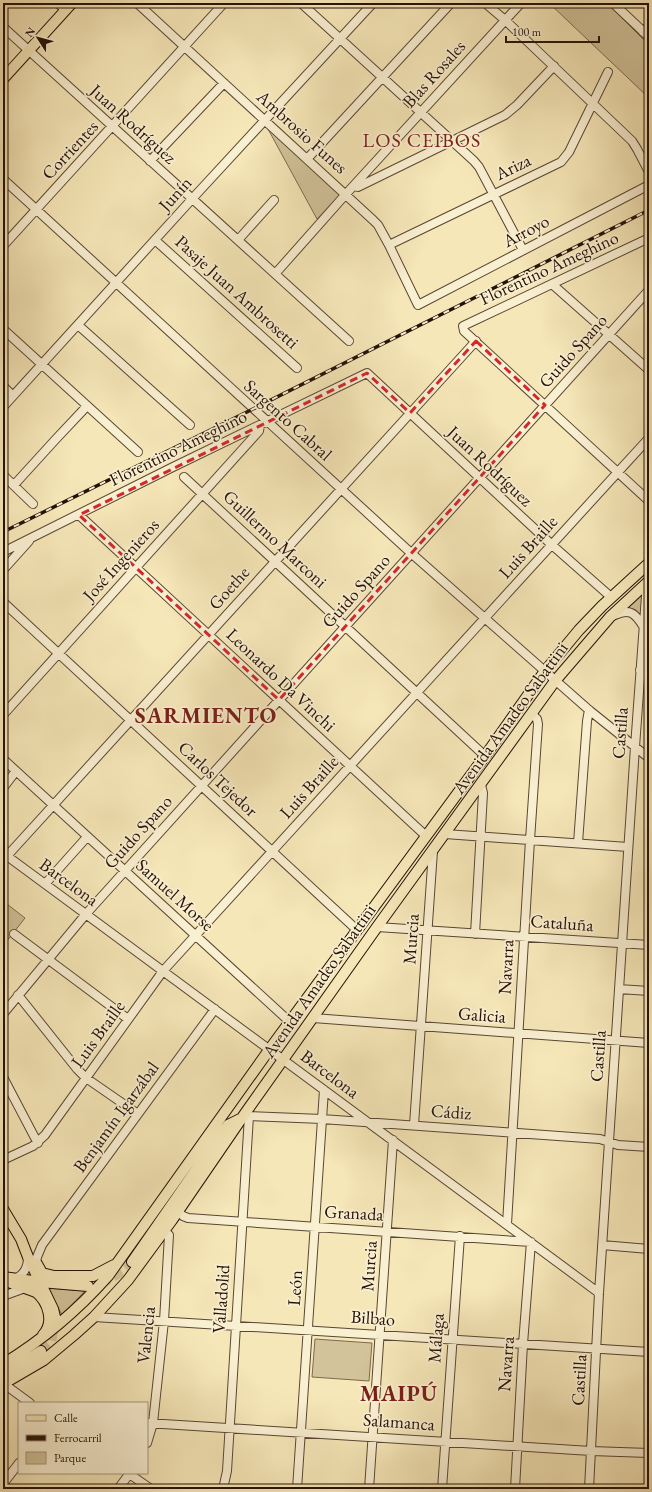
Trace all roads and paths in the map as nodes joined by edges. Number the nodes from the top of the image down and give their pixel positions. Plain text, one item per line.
1 (137, 3) edge
2 (224, 3) edge
3 (301, 3) edge
4 (373, 3) edge
5 (451, 3) edge
6 (485, 3) edge
7 (521, 3) edge
8 (613, 3) edge
9 (65, 5) edge
10 (505, 20) junction
11 (3, 27) edge
12 (647, 31) edge
13 (340, 39) junction
14 (185, 46) junction
15 (29, 50) junction
16 (554, 66) junction
17 (608, 72) dead end
18 (382, 77) junction
19 (3, 79) edge
20 (224, 83) junction
21 (593, 104) junction
22 (421, 112) junction
23 (264, 120) junction
24 (112, 127) junction
25 (453, 141) junction
26 (307, 159) junction
27 (150, 161) junction
28 (649, 172) edge
29 (3, 179) edge
30 (649, 185) edge
31 (354, 186) junction
32 (346, 194) junction
33 (493, 194) junction
34 (192, 199) junction
35 (274, 200) dead end
36 (36, 209) junction
37 (649, 238) edge
38 (155, 240) junction
39 (238, 240) junction
40 (389, 245) junction
41 (3, 246) edge
42 (523, 250) junction
43 (275, 274) junction
44 (116, 283) junction
45 (552, 284) junction
46 (649, 290) edge
47 (418, 305) joint
48 (78, 325) junction
49 (3, 329) edge
50 (608, 335) junction
51 (349, 341) dead end
52 (476, 341) junction
53 (42, 364) junction
54 (297, 368) dead end
55 (649, 370) edge
56 (367, 373) joint
57 (3, 386) edge
58 (14, 396) junction
59 (545, 405) junction
60 (87, 406) junction
61 (3, 407) edge
62 (410, 414) junction
63 (263, 424) junction
64 (190, 426) dead end
65 (649, 438) edge
66 (138, 452) dead end
67 (618, 473) junction
68 (3, 475) edge
69 (184, 477) dead end
70 (479, 478) junction
71 (14, 485) junction
72 (341, 489) junction
73 (202, 494) junction
74 (649, 501) edge
75 (33, 504) dead end
76 (79, 515) junction
77 (32, 538) junction
78 (552, 545) junction
79 (3, 552) edge
80 (411, 553) junction
81 (275, 561) junction
82 (649, 563) edge
83 (136, 568) junction
84 (3, 570) edge
85 (648, 581) edge
86 (611, 597) junction
87 (3, 602) edge
88 (610, 617) junction
89 (485, 618) junction
90 (345, 626) junction
91 (643, 626) junction
92 (208, 634) junction
93 (59, 654) junction
94 (640, 670) junction
95 (649, 670) edge
96 (545, 671) junction
97 (649, 676) edge
98 (556, 681) junction
99 (417, 693) junction
100 (279, 700) junction
101 (589, 710) junction
102 (532, 714) junction
103 (3, 715) edge
104 (130, 720) junction
105 (635, 747) junction
106 (485, 756) junction
107 (649, 758) edge
108 (3, 759) edge
109 (350, 766) junction
110 (16, 771) junction
111 (481, 785) junction
112 (202, 786) junction
113 (3, 788) edge
114 (52, 806) junction
115 (446, 834) junction
116 (426, 836) junction
117 (481, 836) junction
118 (87, 837) junction
119 (530, 840) junction
120 (578, 843) junction
121 (628, 847) junction
122 (272, 851) junction
123 (433, 851) junction
124 (5, 854) edge
125 (125, 871) junction
126 (45, 884) junction
127 (86, 914) junction
128 (377, 927) junction
129 (357, 930) junction
130 (427, 931) junction
131 (14, 934) dead end
132 (475, 934) junction
133 (196, 935) junction
134 (524, 937) junction
135 (622, 943) junction
136 (649, 945) edge
137 (48, 960) junction
138 (163, 971) junction
139 (619, 989) junction
140 (649, 991) edge
141 (18, 995) junction
142 (215, 1009) junction
143 (3, 1014) edge
144 (313, 1018) junction
145 (128, 1019) junction
146 (290, 1022) junction
147 (421, 1027) junction
148 (518, 1034) junction
149 (616, 1040) junction
150 (649, 1043) edge
151 (269, 1050) junction
152 (284, 1060) junction
153 (3, 1077) edge
154 (86, 1078) junction
155 (324, 1090) junction
156 (138, 1114) junction
157 (246, 1115) junction
158 (322, 1119) junction
159 (368, 1122) junction
160 (414, 1125) junction
161 (512, 1132) junction
162 (393, 1140) junction
163 (609, 1142) junction
164 (38, 1143) junction
165 (649, 1148) edge
166 (3, 1160) edge
167 (3, 1209) edge
168 (178, 1211) junction
169 (241, 1222) junction
170 (507, 1224) junction
171 (315, 1227) junction
172 (164, 1230) junction
173 (387, 1231) junction
174 (460, 1236) junction
175 (531, 1242) junction
176 (42, 1244) junction
177 (602, 1244) junction
178 (649, 1248) edge
179 (31, 1256) junction
180 (132, 1262) tunnel mouth
181 (118, 1263) junction
182 (17, 1278) junction
183 (3, 1279) edge
184 (40, 1282) junction
185 (88, 1286) tunnel mouth
186 (25, 1288) junction
187 (599, 1293) junction
188 (3, 1295) edge
189 (55, 1317) tunnel mouth
190 (94, 1317) junction
191 (164, 1321) junction
192 (235, 1326) junction
193 (308, 1330) junction
194 (380, 1335) junction
195 (452, 1339) junction
196 (523, 1344) junction
197 (39, 1347) junction
198 (596, 1348) junction
199 (649, 1352) edge
200 (3, 1364) edge
201 (3, 1381) edge
202 (29, 1402) edge
203 (150, 1423) edge
204 (229, 1428) junction
205 (301, 1432) junction
206 (148, 1436) edge
207 (373, 1436) junction
208 (446, 1441) junction
209 (517, 1446) junction
210 (591, 1451) junction
211 (649, 1453) edge
212 (18, 1464) edge
213 (128, 1474) edge
214 (130, 1474) edge
215 (3, 1484) edge
216 (118, 1489) edge
217 (151, 1489) edge
218 (223, 1489) edge
219 (297, 1489) edge
220 (369, 1489) edge
221 (442, 1489) edge
222 (515, 1489) edge
223 (589, 1489) edge

1 - 14 street, Ambrosio Funes
2 - 14 street, Corrientes
3 - 13 street
4 - 13 street, Junín
5 - 18 street
6 - 10 street
7 - 10 street, Blas Rosales
8 - 12 street
9 - 15 main road
10 - 16 street
10 - 22 street, Blas Rosales
11 - 15 street, Juan Rodríguez
13 - 18 street
13 - 23 street, Junín
14 - 20 street, Ambrosio Funes
14 - 24 street, Corrientes
15 - 19 main road
15 - 24 street, Juan Rodríguez
16 - 21 street
16 - 25 street
17 - 21 street, Ariza
18 - 22 street
18 - 26 street
20 - 23 street, Ambrosio Funes
20 - 27 street
21 - 28 street
21 - 33 street, Ariza
22 - 25 street
22 - 31 street, Blas Rosales
23 - 26 street, Ambrosio Funes
23 - 34 street, Junín
24 - 27 street, Juan Rodríguez
24 - 36 street, Corrientes
25 - 31 street
25 - 33 street
26 - 32 street, Ambrosio Funes
27 - 34 street, Juan Rodríguez
29 - 36 street, Sargento Cabral
30 - 42 street, Arroyo
31 - 32 street, Blas Rosales
32 - 40 street, Ambrosio Funes
32 - 43 street, Blas Rosales
33 - 40 street, Ariza
33 - 42 street
34 - 38 street, Junín
34 - 39 street, Juan Rodríguez
35 - 39 street
36 - 41 street, Corrientes
36 - 44 street, Sargento Cabral
37 - 45 street, Florentino Ameghino
38 - 44 street, Junín
38 - 54 street, Pasaje Juan Ambrosetti
39 - 43 street, Juan Rodríguez
40 - 47 street, Ambrosio Funes
42 - 47 street, Arroyo
43 - 51 street, Juan Rodríguez
44 - 48 street, Junín
44 - 63 street, Sargento Cabral
45 - 50 street
45 - 52 street, Florentino Ameghino
46 - 50 street, Guido Spano
48 - 53 street, Junín
48 - 64 street
49 - 53 street
50 - 55 street
50 - 59 street, Guido Spano
52 - 59 street
52 - 62 street, Goethe
53 - 58 street, Junín
53 - 60 street
56 - 62 street, Juan Rodríguez
56 - 63 street, Florentino Ameghino
57 - 58 street
58 - 61 street, Junín
59 - 67 street
59 - 70 street, Guido Spano
60 - 66 street
60 - 71 street
62 - 70 street, Juan Rodríguez
62 - 72 street, Goethe
63 - 72 street, Sargento Cabral
63 - 73 street, José Ingenieros
63 - 76 street, Florentino Ameghino
65 - 67 street, Luis Braille
67 - 74 street
67 - 78 street, Luis Braille
68 - 71 street
69 - 73 street, Guillermo Marconi
70 - 78 street, Juan Rodríguez
70 - 80 street, Guido Spano
71 - 75 street
72 - 80 street, Sargento Cabral
72 - 81 street, Goethe
73 - 81 street, Guillermo Marconi
73 - 83 street, José Ingenieros
76 - 77 street, Florentino Ameghino
76 - 83 street, Leonardo Da Vinchi
77 - 79 street, Florentino Ameghino
77 - 84 street
78 - 86 street, Juan Rodríguez
78 - 89 street, Luis Braille
80 - 89 street, Sargento Cabral
80 - 90 street, Guido Spano
81 - 90 street, Guillermo Marconi
81 - 92 street, Goethe
82 - 86 main road, Avenida Amadeo Sabattini
83 - 92 street, Leonardo Da Vinchi
83 - 93 street, José Ingenieros
85 - 88 main road, Avenida Amadeo Sabattini
85 - 91 street, Castilla
86 - 96 main road, Avenida Amadeo Sabattini
87 - 93 street, Carlos Tejedor
88 - 91 street
88 - 98 main road, Avenida Amadeo Sabattini
89 - 96 street, Sargento Cabral
89 - 99 street, Luis Braille
90 - 99 street, Guillermo Marconi
90 - 100 street, Guido Spano
91 - 94 street, Castilla
92 - 100 street, Leonardo Da Vinchi
92 - 104 street, Goethe
93 - 103 street, José Ingenieros
93 - 104 street, Carlos Tejedor
94 - 95 street
94 - 97 street
94 - 105 street, Castilla
96 - 98 street, Sargento Cabral
96 - 106 main road, Avenida Amadeo Sabattini
98 - 101 street, Sargento Cabral
98 - 102 main road, Avenida Amadeo Sabattini
99 - 106 street, Guillermo Marconi
99 - 109 street, Luis Braille
100 - 109 street, Leonardo Da Vinchi
100 - 112 street, Guido Spano
101 - 105 street, Sargento Cabral
101 - 120 street
102 - 111 main road, Avenida Amadeo Sabattini
102 - 119 street, Navarra
104 - 112 street, Carlos Tejedor
104 - 114 street, Goethe
105 - 107 street, Sargento Cabral
105 - 121 street, Castilla
106 - 116 main road, Avenida Amadeo Sabattini
108 - 110 street, Samuel Morse
109 - 116 street, Leonardo Da Vinchi
109 - 122 street, Luis Braille
110 - 113 street
110 - 114 street, Samuel Morse
111 - 115 main road, Avenida Amadeo Sabattini
111 - 117 street
112 - 122 street, Carlos Tejedor
112 - 125 street, Guido Spano
114 - 118 street, Samuel Morse
114 - 124 street, Goethe
115 - 117 street
115 - 123 main road, Avenida Amadeo Sabattini
116 - 129 main road, Avenida Amadeo Sabattini
117 - 119 street
117 - 132 street
118 - 125 street, Samuel Morse
118 - 126 street
119 - 120 street
119 - 134 street, Navarra
120 - 121 street
121 - 135 street, Castilla
122 - 129 street, Carlos Tejedor
122 - 133 street, Luis Braille
123 - 128 main road, Avenida Amadeo Sabattini
123 - 130 street, Murcia
124 - 126 street, Barcelona
125 - 127 street, Guido Spano
125 - 133 street, Samuel Morse
126 - 127 street, Barcelona
127 - 137 street, Guido Spano
127 - 138 street, Barcelona
128 - 130 street, Cataluña
128 - 144 main road, Avenida Amadeo Sabattini
129 - 146 main road, Avenida Amadeo Sabattini
130 - 132 street, Cataluña
130 - 147 street, Murcia
131 - 137 street
132 - 134 street, Cataluña
133 - 138 street, Luis Braille
133 - 146 street, Samuel Morse
134 - 135 street, Cataluña
134 - 148 street, Navarra
135 - 136 street, Cataluña
135 - 139 street, Castilla
137 - 141 street, Guido Spano
137 - 145 street
138 - 142 street, Barcelona
138 - 145 street, Luis Braille
139 - 140 street
139 - 149 street, Castilla
141 - 143 street, Guido Spano
141 - 154 street
142 - 151 street, Barcelona
142 - 156 street, Benjamín Igarzábal
144 - 147 street, Galicia
144 - 152 main road, Avenida Amadeo Sabattini
145 - 154 street, Luis Braille
146 - 151 main road, Avenida Amadeo Sabattini
147 - 148 street, Galicia
147 - 160 street, Murcia
148 - 149 street, Galicia
148 - 161 street, Navarra
149 - 150 street, Galicia
149 - 163 street, Castilla
151 - 152 street, Barcelona
151 - 181 main road, Avenida Amadeo Sabattini
152 - 155 street, Barcelona
152 - 157 main road, Avenida Amadeo Sabattini
153 - 164 street
154 - 156 street
154 - 164 street, Luis Braille
155 - 158 street, León
155 - 159 street, Barcelona
156 - 176 street, Benjamín Igarzábal
157 - 158 street, Cádiz
157 - 168 main road, Avenida Amadeo Sabattini
157 - 169 street, Valladolid
157 - 180 main road
158 - 159 street, Cádiz
158 - 171 street, León
159 - 160 street, Cádiz
159 - 162 street, Barcelona
160 - 161 street, Cádiz
161 - 163 street, Cádiz
161 - 170 street, Navarra
162 - 170 street, Barcelona
162 - 173 street, Murcia
163 - 165 street, Cádiz
163 - 177 street, Castilla
164 - 166 street, Luis Braille
167 - 179 main road
168 - 169 street, Granada
168 - 172 main road, Avenida Amadeo Sabattini
169 - 171 street, Granada
169 - 192 street, Valladolid
170 - 175 street, Barcelona
171 - 173 street, Granada
171 - 193 street, León
172 - 190 main road, Avenida Amadeo Sabattini
172 - 191 street, Valencia
173 - 174 street, Granada
173 - 194 street, Murcia
174 - 175 street, Granada
174 - 195 street, Málaga
175 - 187 street, Barcelona
175 - 196 street, Navarra
176 - 179 street
176 - 179 street, Benjamín Igarzábal
177 - 178 street
177 - 187 street, Castilla
179 - 181 main road
179 - 182 street, Benjamín Igarzábal
179 - 184 main road
181 - 197 main road, Avenida Amadeo Sabattini
182 - 183 main road
182 - 184 main road
183 - 186 main road
183 - 188 street
184 - 185 main road
184 - 189 main road
186 - 188 street
186 - 197 main road
187 - 198 street, Castilla
190 - 191 street, Bilbao
190 - 201 main road, Avenida Amadeo Sabattini
191 - 192 street, Bilbao
191 - 203 street, Valencia
192 - 193 street, Bilbao
192 - 204 street, Valladolid
193 - 194 street, Bilbao
193 - 205 street, León
194 - 195 street, Bilbao
194 - 207 street, Murcia
195 - 196 street, Bilbao
195 - 208 street, Málaga
196 - 198 street, Bilbao
196 - 209 street, Navarra
197 - 200 main road, Avenida Amadeo Sabattini
197 - 201 main road
198 - 199 street, Bilbao
198 - 210 street, Castilla
201 - 202 street
203 - 204 street, Salamanca
203 - 206 street, Valencia
204 - 205 street, Salamanca
204 - 218 street, Valladolid
205 - 207 street, Salamanca
205 - 219 street, León
207 - 208 street, Salamanca
207 - 220 street, Murcia
208 - 209 street, Salamanca
208 - 221 street, Málaga
209 - 210 street, Salamanca
209 - 222 street, Navarra
210 - 211 street, Salamanca
210 - 223 street, Castilla
212 - 215 street
213 - 216 street
214 - 217 street

